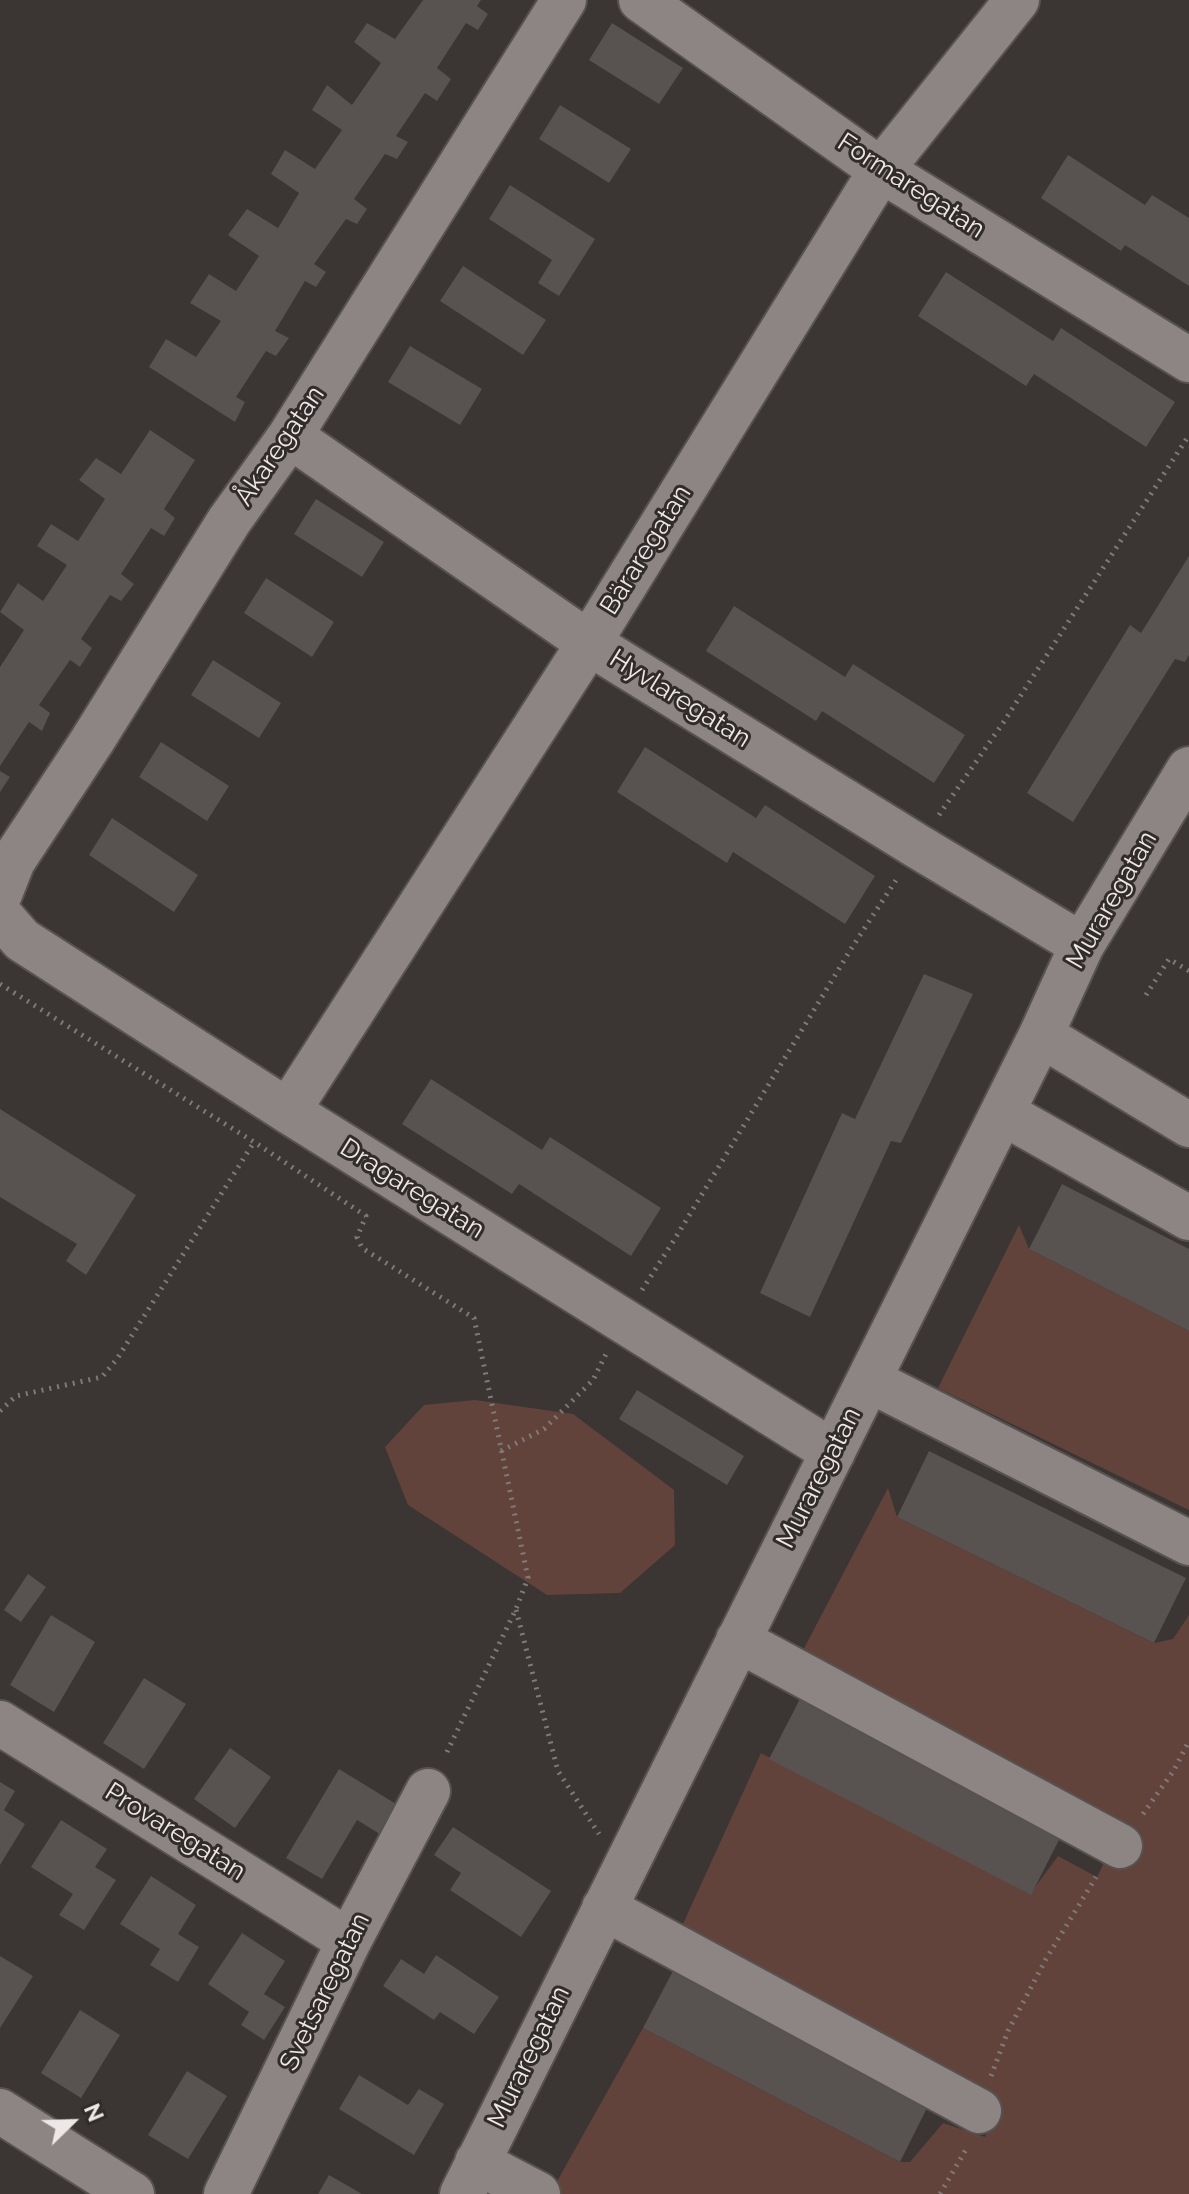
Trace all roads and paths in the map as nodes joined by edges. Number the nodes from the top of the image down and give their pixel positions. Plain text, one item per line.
1 (564, 0) edge
2 (641, 0) edge
3 (1017, 0) edge
4 (881, 170) junction
5 (1189, 360) edge
6 (1189, 435) edge
7 (290, 436) junction
8 (589, 643) junction
9 (1189, 769) edge
10 (917, 846) junction
11 (0, 894) edge
12 (0, 915) edge
13 (1082, 945) junction
14 (1189, 971) edge
15 (0, 984) edge
16 (1146, 995) dead end
17 (1041, 1035) junction
18 (283, 1107) junction
19 (1003, 1113) junction
20 (1189, 1125) edge
21 (254, 1142) junction
22 (1189, 1218) edge
23 (622, 1320) junction
24 (869, 1380) junction
25 (0, 1411) edge
26 (501, 1451) junction
27 (833, 1452) junction
28 (1189, 1543) edge
29 (516, 1609) junction
30 (738, 1640) junction
31 (0, 1723) edge
32 (1189, 1741) edge
33 (428, 1791) joint
34 (1120, 1846) junction
35 (631, 1854) junction
36 (604, 1908) junction
37 (349, 1941) junction
38 (0, 2111) edge
39 (979, 2111) junction
40 (469, 2178) edge
41 (132, 2194) edge
42 (226, 2194) edge
43 (538, 2194) edge
44 (940, 2194) edge

1 - 7 street, Åkaregatan
2 - 4 street, Formaregatan
3 - 4 street, Bäraregatan
4 - 5 street, Formaregatan
4 - 8 street, Bäraregatan
6 - 10 path
7 - 8 street, Hyvlaregatan
7 - 11 street, Åkaregatan
8 - 10 street, Hyvlaregatan
8 - 18 street, Bäraregatan
9 - 13 street, Muraregatan
10 - 13 street, Hyvlaregatan
10 - 23 path
12 - 18 street, Dragaregatan
13 - 17 street, Muraregatan
14 - 16 path
15 - 21 path
17 - 19 street, Muraregatan
17 - 20 street
18 - 21 path
18 - 23 street, Dragaregatan
19 - 22 street
19 - 24 street, Muraregatan
21 - 25 path
21 - 26 path
23 - 26 path
23 - 27 street, Dragaregatan
24 - 27 street, Muraregatan
24 - 28 street
26 - 29 path
27 - 30 street, Muraregatan
29 - 33 path
29 - 35 path
30 - 34 street
30 - 35 street, Muraregatan
31 - 37 street, Provaregatan
32 - 34 path
33 - 37 street, Svetsaregatan
34 - 39 path
35 - 36 street, Muraregatan
36 - 39 street
36 - 40 street, Muraregatan
37 - 42 street, Svetsaregatan
38 - 41 street
39 - 44 path
40 - 43 street

